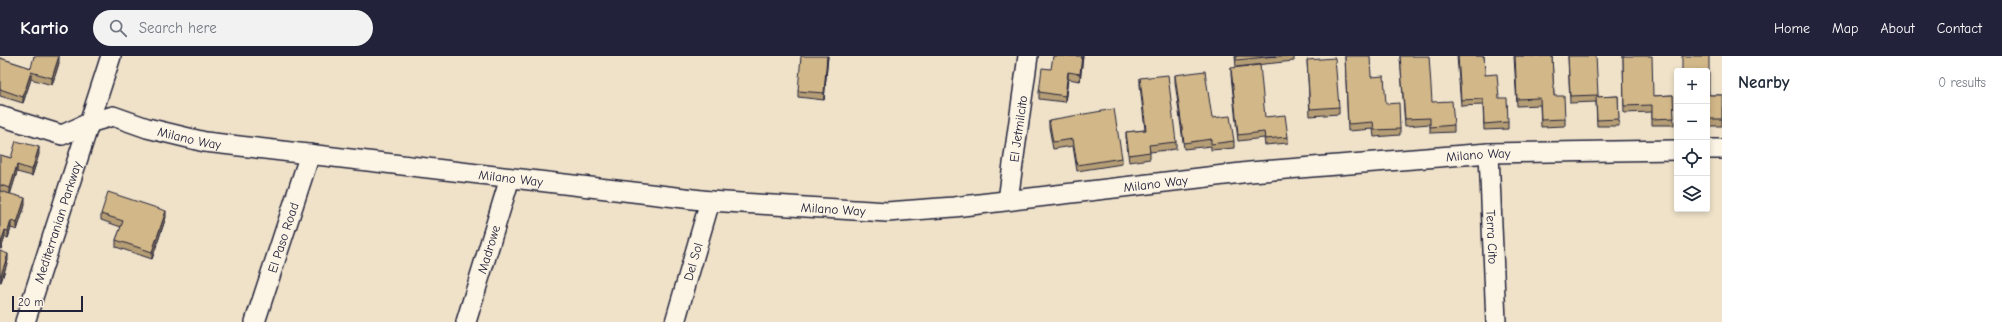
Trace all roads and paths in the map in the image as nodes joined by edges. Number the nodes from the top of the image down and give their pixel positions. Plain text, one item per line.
1 (111, 56) edge
2 (1028, 56) edge
3 (0, 116) edge
4 (90, 123) junction
5 (1710, 149) edge
6 (1722, 149) edge
7 (1674, 150) edge
8 (1489, 153) junction
9 (310, 154) junction
10 (510, 178) junction
11 (1008, 200) junction
12 (710, 201) junction
13 (25, 322) edge
14 (255, 322) edge
15 (466, 322) edge
16 (675, 322) edge
17 (1496, 322) edge

1 - 4 street, Mediterranian Parkway
2 - 11 street, El Jetmilcito
3 - 4 street, Milano Way
4 - 9 street, Milano Way
4 - 13 street, Mediterranian Parkway
5 - 6 street
7 - 8 street, Milano Way
8 - 11 street, Milano Way
8 - 17 street, Terra Cito
9 - 10 street, Milano Way
9 - 14 street, El Paso Road
10 - 12 street, Milano Way
10 - 15 street, Madrowe
11 - 12 street, Milano Way
12 - 16 street, Del Sol

